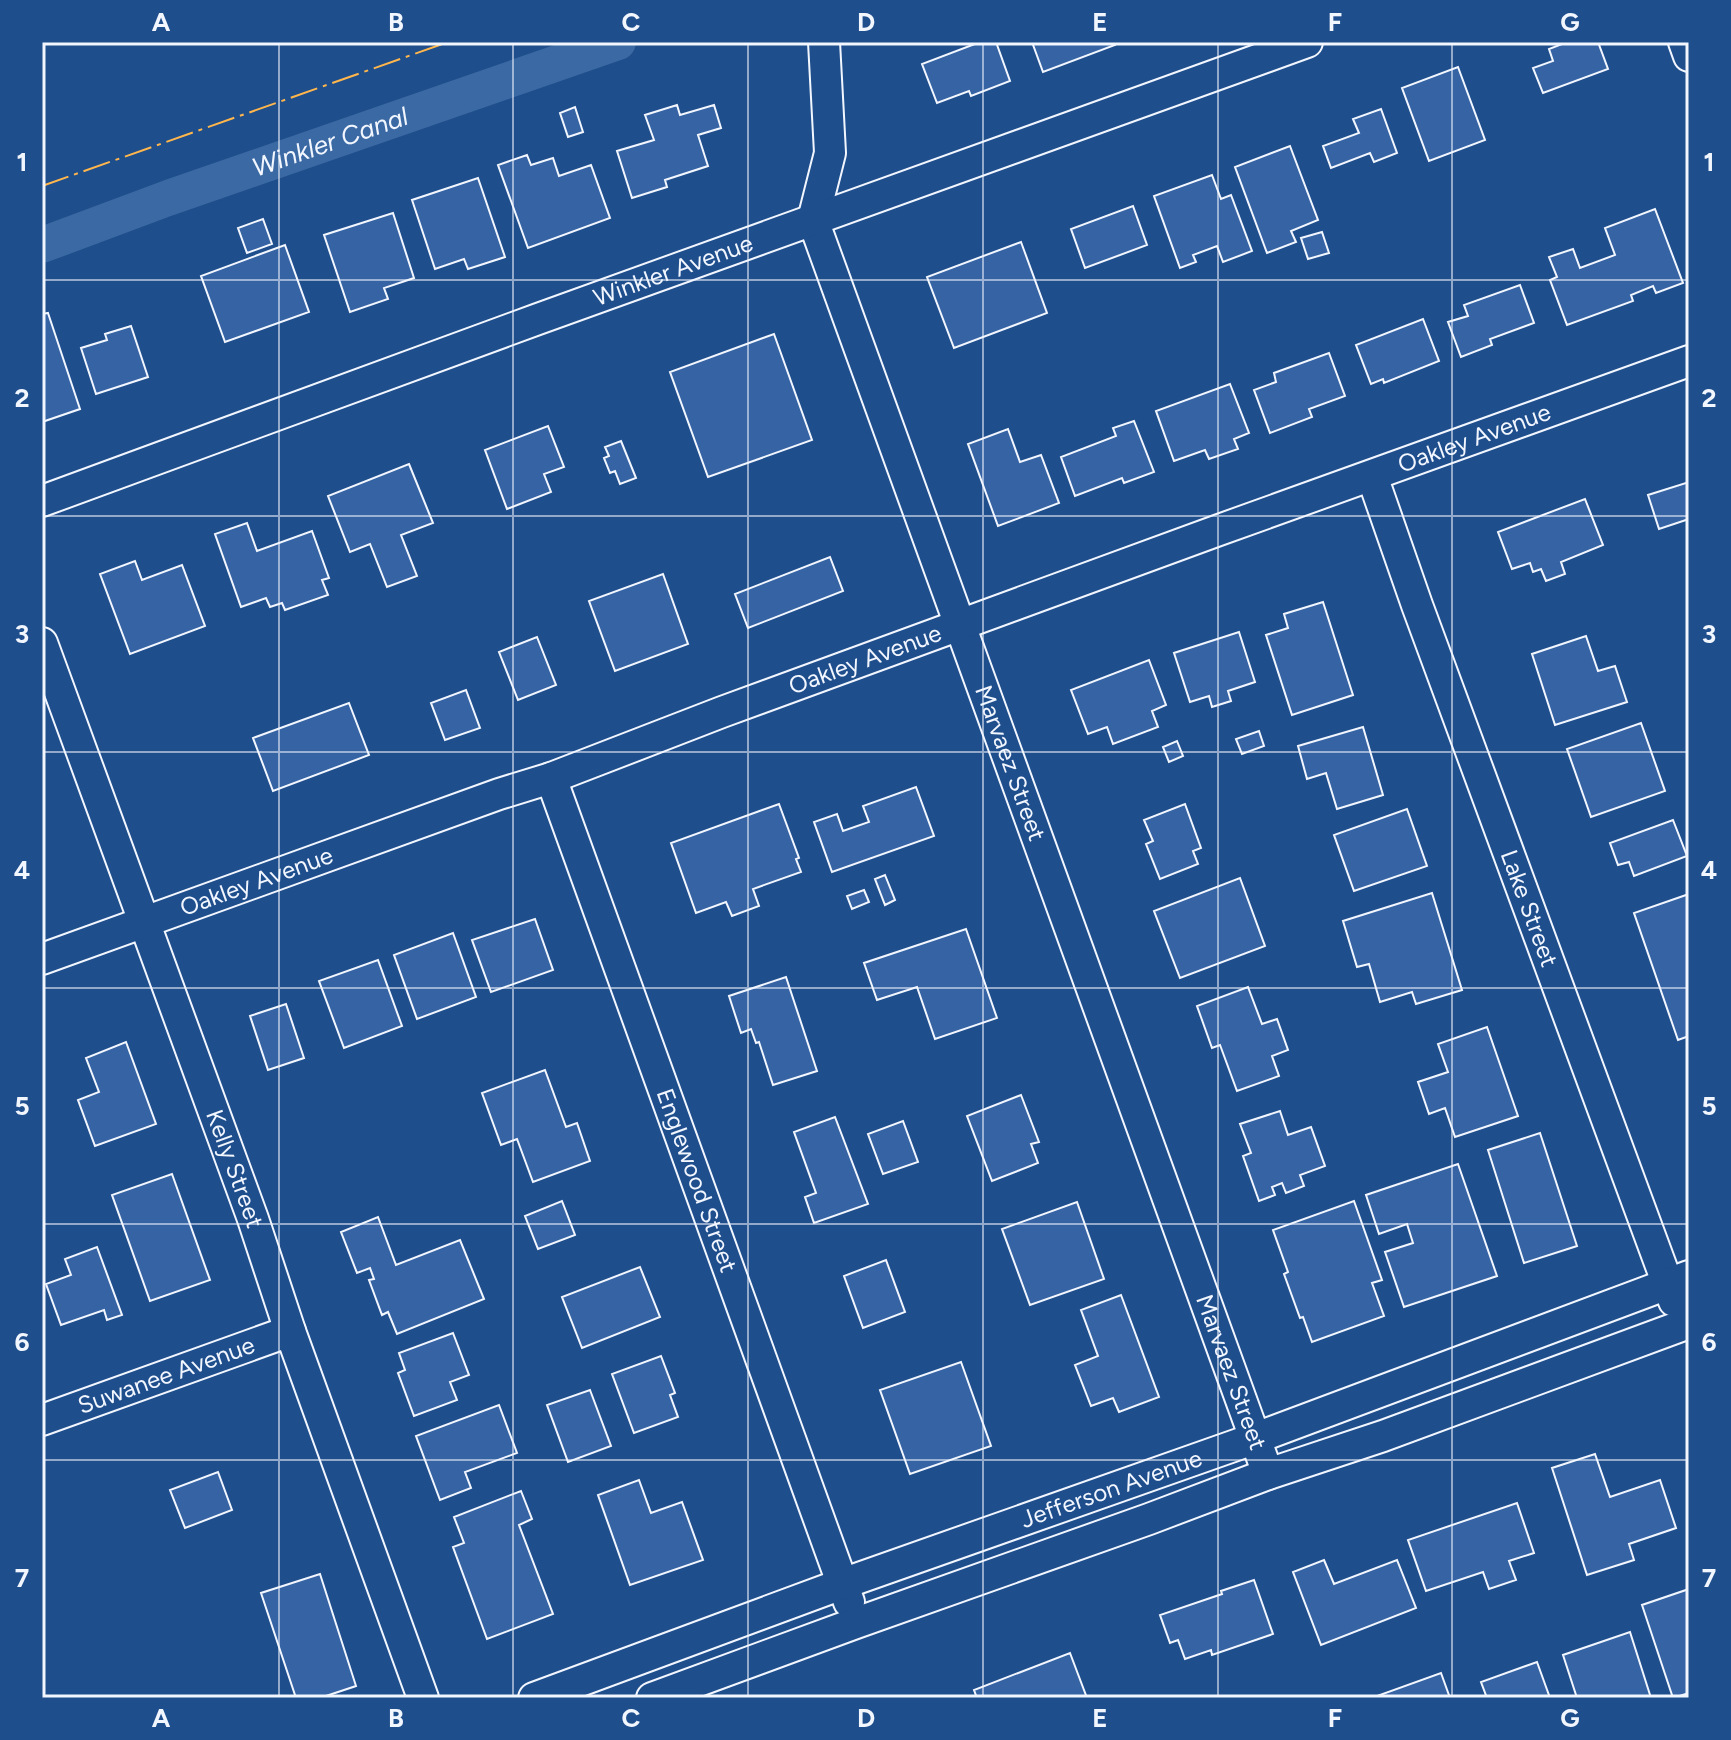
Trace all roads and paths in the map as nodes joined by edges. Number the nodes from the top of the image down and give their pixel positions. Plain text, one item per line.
1 (824, 42) edge
2 (1307, 42) edge
3 (1684, 42) edge
4 (1689, 56) edge
5 (813, 220) junction
6 (1689, 361) edge
7 (1372, 476) junction
8 (42, 501) edge
9 (959, 625) junction
10 (42, 643) edge
11 (551, 778) junction
12 (144, 923) junction
13 (42, 959) edge
14 (1678, 1280) edge
15 (1687, 1330) edge
16 (290, 1331) junction
17 (42, 1420) edge
18 (1256, 1438) junction
19 (1268, 1474) junction
20 (842, 1584) junction
21 (856, 1623) junction
22 (705, 1635) junction
23 (722, 1686) edge
24 (423, 1698) edge
25 (534, 1698) edge
26 (652, 1698) edge

1 - 5 street
2 - 5 street, Winkler Avenue
3 - 4 street
5 - 8 street, Winkler Avenue
5 - 9 street, Marvaez Street
6 - 7 street, Oakley Avenue
7 - 9 street, Oakley Avenue
7 - 14 street, Lake Street
9 - 11 street, Oakley Avenue
9 - 18 street, Marvaez Street
10 - 12 street, Kelly Street
11 - 12 street, Oakley Avenue
11 - 20 street, Englewood Street
12 - 13 street, Oakley Avenue
12 - 16 street, Kelly Street
14 - 15 street, Lake Street
14 - 18 street, Jefferson Avenue
15 - 19 street, Jefferson Avenue
16 - 17 street, Suwanee Avenue
16 - 24 street, Kelly Street
18 - 19 street, Marvaez Street
18 - 20 street, Jefferson Avenue
19 - 21 street, Jefferson Avenue
20 - 21 street, Englewood Street
20 - 22 street, Jefferson Avenue
21 - 23 street, Jefferson Avenue
22 - 23 street
22 - 25 street, Jefferson Avenue
23 - 26 street, Jefferson Avenue

